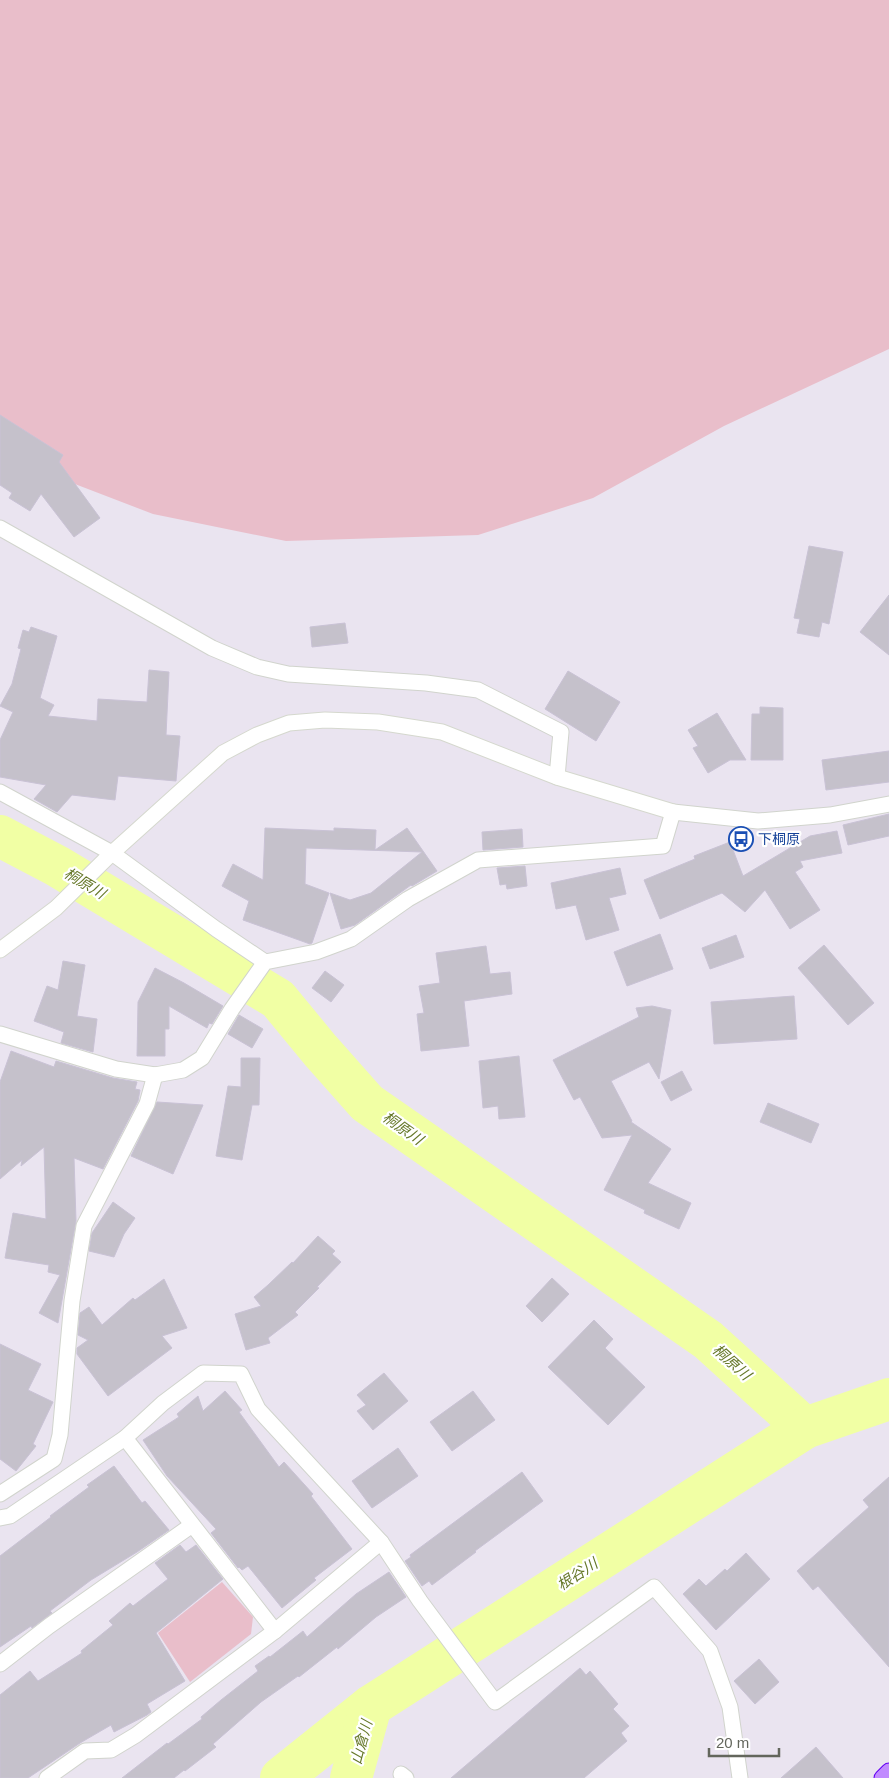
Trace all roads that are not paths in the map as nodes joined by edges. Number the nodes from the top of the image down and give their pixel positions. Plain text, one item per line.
1 (0, 528) edge
2 (557, 777) junction
3 (0, 792) edge
4 (889, 804) edge
5 (673, 812) junction
6 (108, 857) junction
7 (0, 950) edge
8 (264, 964) junction
9 (0, 1034) edge
10 (155, 1075) junction
11 (125, 1438) junction
12 (0, 1494) edge
13 (0, 1518) edge
14 (192, 1525) junction
15 (381, 1542) junction
16 (274, 1631) junction
17 (0, 1664) edge
18 (889, 1771) edge
19 (47, 1778) edge
20 (740, 1778) edge
21 (882, 1778) edge

1 - 2 street
2 - 5 street
2 - 6 street
3 - 6 street
4 - 5 street
5 - 8 street
6 - 7 street
6 - 8 street
8 - 10 street
9 - 10 street
10 - 12 street
11 - 13 street
11 - 14 street
11 - 15 street
14 - 16 street
14 - 17 street
15 - 16 street
15 - 20 street
16 - 19 street
18 - 21 highway

